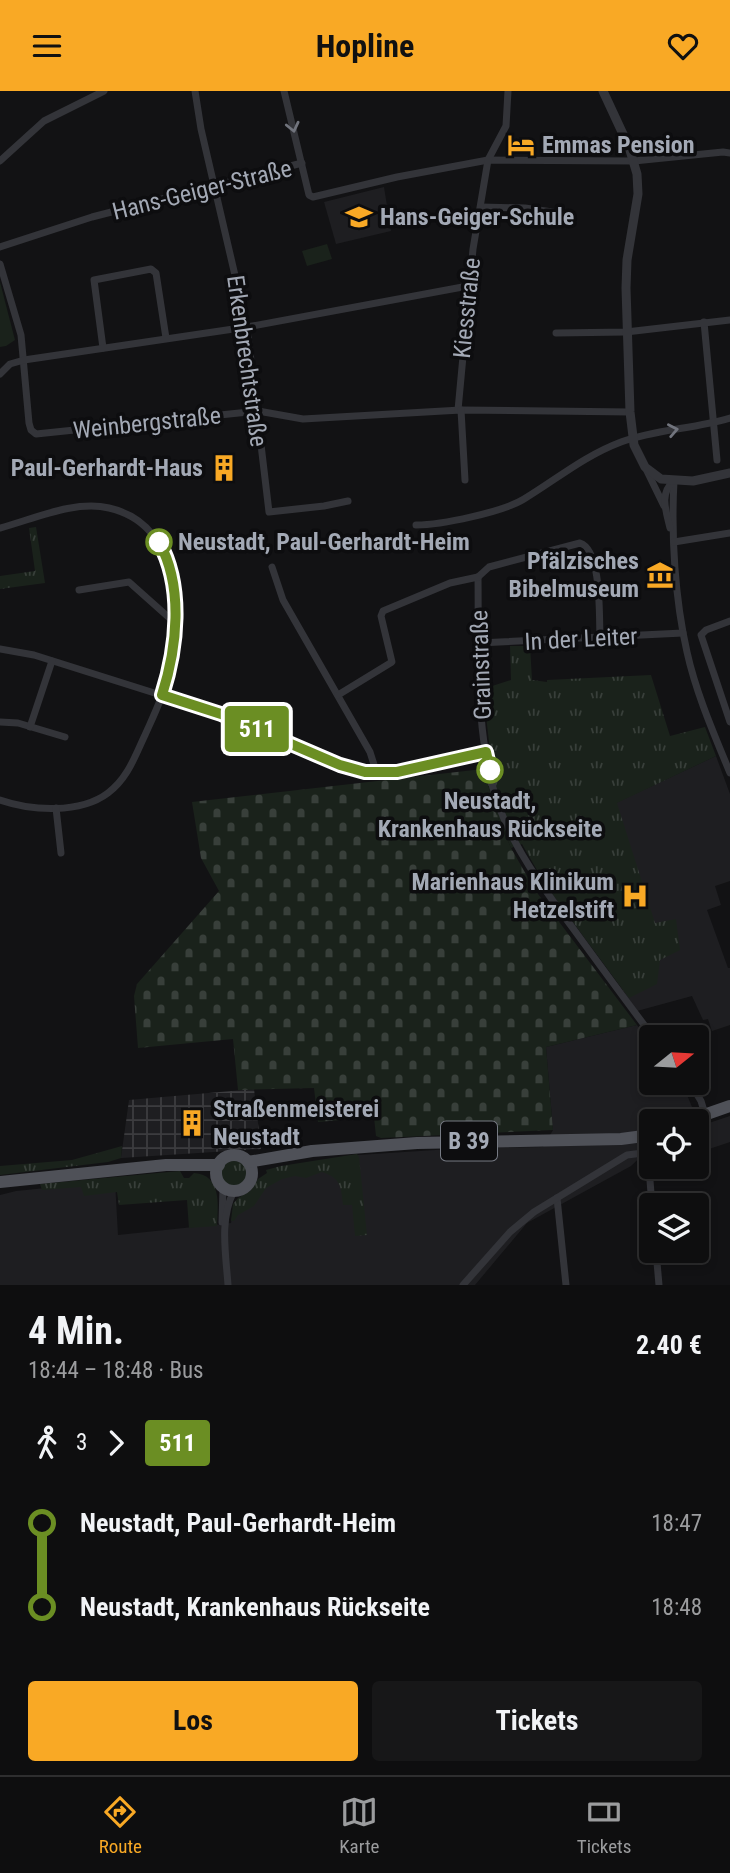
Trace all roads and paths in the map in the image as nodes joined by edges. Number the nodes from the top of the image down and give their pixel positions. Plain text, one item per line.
1 (104, 91) edge
2 (195, 91) edge
3 (284, 91) edge
4 (508, 91) edge
5 (603, 91) edge
6 (730, 153) edge
7 (488, 160) junction
8 (0, 161) edge
9 (634, 161) junction
10 (302, 163) junction
11 (214, 186) junction
12 (481, 207) junction
13 (559, 212) dead end
14 (0, 247) edge
15 (0, 264) edge
16 (468, 286) junction
17 (730, 320) edge
18 (704, 322) junction
19 (247, 327) junction
20 (626, 332) junction
21 (556, 333) dead end
22 (166, 338) junction
23 (103, 348) junction
24 (24, 360) junction
25 (0, 374) edge
26 (460, 410) junction
27 (258, 411) junction
28 (630, 412) junction
29 (730, 418) edge
30 (714, 422) junction
31 (632, 438) junction
32 (717, 460) dead end
33 (645, 467) junction
34 (730, 473) edge
35 (465, 480) dead end
36 (674, 481) junction
37 (348, 501) dead end
38 (666, 510) junction
39 (416, 525) dead end
40 (0, 528) edge
41 (730, 533) edge
42 (674, 542) junction
43 (272, 567) dead end
44 (478, 577) junction
45 (79, 590) dead end
46 (730, 621) edge
47 (175, 623) junction
48 (683, 633) junction
49 (600, 638) junction
50 (479, 643) junction
51 (0, 649) edge
52 (52, 661) junction
53 (162, 695) junction
54 (338, 695) junction
55 (0, 722) edge
56 (730, 722) edge
57 (30, 727) junction
58 (65, 737) dead end
59 (486, 752) junction
60 (377, 773) junction
61 (730, 773) edge
62 (0, 800) edge
63 (56, 808) junction
64 (61, 853) dead end
65 (644, 1025) edge
66 (730, 1106) edge
67 (709, 1113) edge
68 (639, 1136) edge
69 (639, 1141) edge
70 (639, 1154) edge
71 (627, 1155) junction
72 (250, 1168) junction
73 (218, 1170) junction
74 (0, 1182) edge
75 (229, 1189) junction
76 (557, 1198) junction
77 (657, 1263) edge
78 (228, 1285) edge
79 (463, 1285) edge
80 (566, 1285) edge
81 (659, 1285) edge

1 - 8 street
2 - 11 street, Erkenbrechtstraße
3 -> 10 street
4 - 7 street, Kiesstraße
5 - 9 street
6 - 9 street, Hans-Geiger-Straße
7 - 9 street, Hans-Geiger-Straße
7 - 10 street, Hans-Geiger-Straße
7 - 12 street, Kiesstraße
9 - 20 street
10 - 11 street, Hans-Geiger-Straße
11 - 14 street, Hans-Geiger-Straße
11 - 19 street, Erkenbrechtstraße
12 - 13 street
12 - 16 street, Kiesstraße
15 - 24 street
16 - 19 street
16 - 26 street, Kiesstraße
17 - 18 street
18 - 20 street
18 - 30 street
19 - 22 street
19 - 27 street, Erkenbrechtstraße
20 - 21 street
20 - 28 street
22 - 23 street
22 - 23 street
23 - 24 street
24 - 25 street
24 - 27 street, Weinbergstraße
26 - 27 street, Weinbergstraße
26 - 28 street, Weinbergstraße
26 - 35 street
27 - 37 street, Erkenbrechtstraße
28 - 31 street
29 - 30 street
31 -> 30 street
30 - 32 street
31 - 33 street
31 - 39 street
33 - 36 street
33 - 38 street
34 - 36 street
36 - 38 street
36 - 42 street
38 - 42 street
40 - 47 street
41 - 42 street
42 - 48 street
43 - 54 street
44 - 49 street
44 - 50 street, Grainstraße
44 - 54 street
45 - 47 street
46 - 56 street
47 - 53 street
48 - 49 street, In der Leiter
48 - 61 street
49 - 50 street, In der Leiter
50 - 59 street, Grainstraße
51 - 52 street
52 - 53 street
52 - 57 street
53 - 60 street
53 - 63 street
54 - 60 street
55 - 57 street
57 - 58 street
59 - 60 street
59 - 65 street, Grainstraße
62 - 63 street
63 - 64 street
66 - 67 main road
68 - 72 main road, B 39
69 - 71 street
70 - 71 street
71 - 76 street
72 - 73 main road, B 39
72 - 75 main road, B 39
73 - 74 main road, B 39
73 - 75 main road
75 - 78 street
76 - 79 street
76 - 80 street
77 - 81 street

